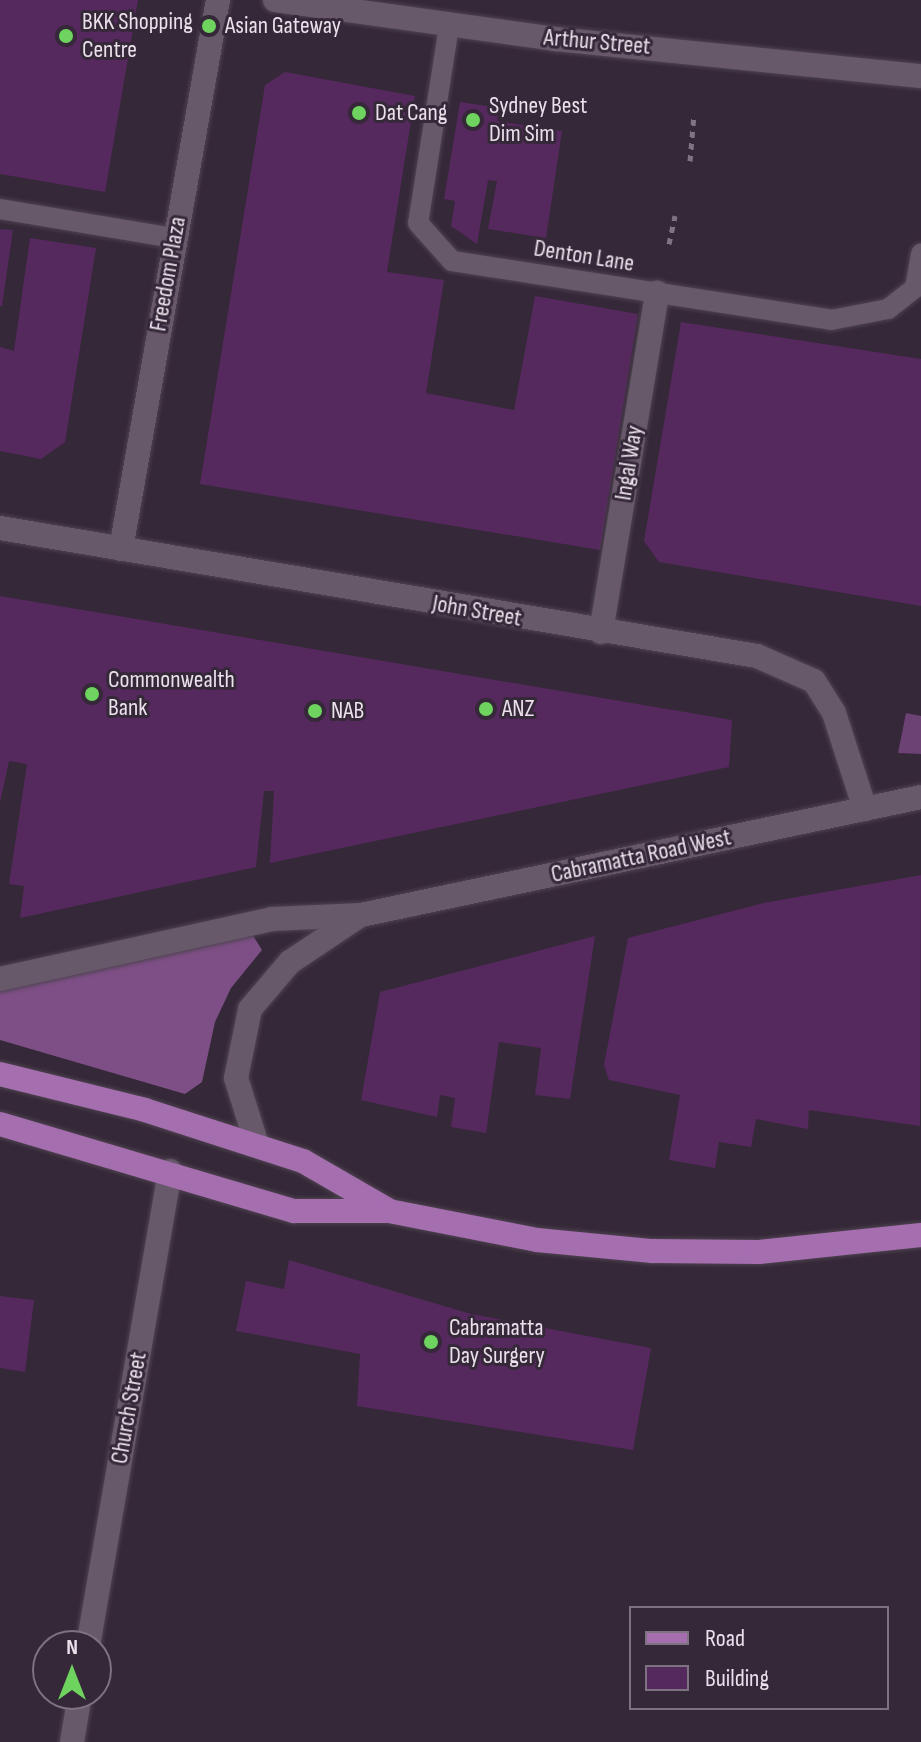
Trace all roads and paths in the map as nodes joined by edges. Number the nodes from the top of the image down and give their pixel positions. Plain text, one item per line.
1 (218, 0) edge
2 (275, 0) edge
3 (449, 26) junction
4 (921, 76) edge
5 (694, 114) dead end
6 (690, 161) dead end
7 (0, 209) edge
8 (675, 216) dead end
9 (174, 238) junction
10 (669, 244) dead end
11 (921, 254) edge
12 (657, 293) junction
13 (0, 528) edge
14 (121, 549) junction
15 (601, 632) junction
16 (921, 797) edge
17 (865, 809) junction
18 (361, 915) junction
19 (0, 979) edge
20 (0, 1074) edge
21 (0, 1124) edge
22 (257, 1145) junction
23 (170, 1171) junction
24 (389, 1211) junction
25 (921, 1235) edge
26 (91, 1630) edge
27 (77, 1710) edge
28 (72, 1742) edge

1 - 9 street, Freedom Plaza
2 - 3 street, Arthur Street
3 - 4 street, Arthur Street
3 - 12 lane, Denton Lane
5 - 6 path
7 - 9 lane
8 - 10 path
9 - 14 street, Freedom Plaza
11 - 12 lane, Denton Lane
12 - 15 street, Ingal Way
13 - 14 street, John Street
14 - 15 street, John Street
15 - 17 street, John Street
16 - 17 street, Cabramatta Road West
17 - 18 street, Cabramatta Road West
18 - 19 street, Cabramatta Road West
18 - 22 street, Cabramatta Road West
20 - 22 main road
21 - 23 main road
22 - 24 main road
23 - 24 main road
23 - 26 street, Church Street
24 - 25 main road
27 - 28 street

